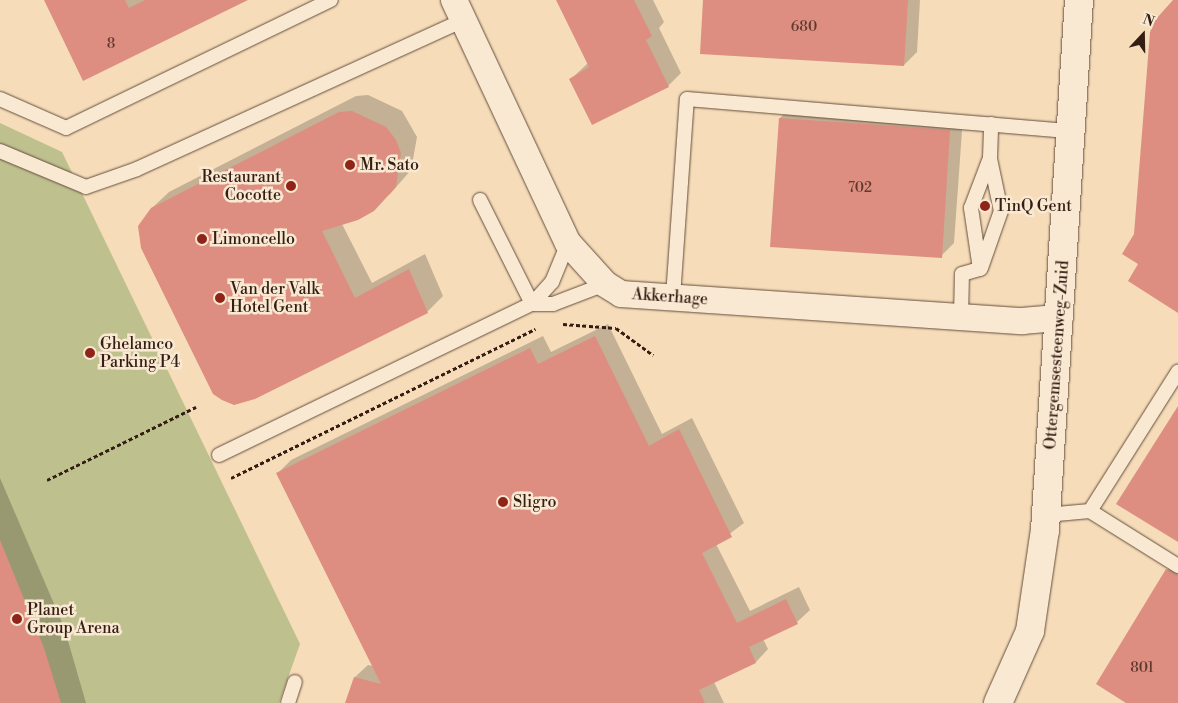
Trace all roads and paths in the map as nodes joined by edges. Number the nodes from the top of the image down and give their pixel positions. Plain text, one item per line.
1 (331, 0) edge
2 (1079, 0) edge
3 (459, 10) edge
4 (0, 99) edge
5 (991, 124) junction
6 (1071, 131) junction
7 (0, 151) edge
8 (990, 158) junction
9 (480, 200) dead end
10 (568, 244) junction
11 (980, 269) junction
12 (605, 284) junction
13 (674, 297) junction
14 (532, 304) junction
15 (961, 316) junction
16 (1060, 318) junction
17 (557, 324) dead end
18 (538, 327) dead end
19 (653, 355) dead end
20 (1178, 372) edge
21 (196, 407) dead end
22 (219, 455) dead end
23 (231, 478) dead end
24 (47, 480) dead end
25 (1090, 511) junction
26 (1046, 515) junction
27 (1178, 566) edge
28 (295, 682) dead end
29 (288, 703) edge
30 (998, 703) edge

1 - 4 lane
2 - 6 street, Ottergemsesteenweg-Zuid
3 - 7 lane
3 - 10 street, Akkerhage
5 - 6 lane
5 - 8 lane
5 - 13 lane
6 - 16 street, Ottergemsesteenweg-Zuid
8 - 11 lane
8 - 11 lane
9 - 14 lane
10 - 12 street, Akkerhage
10 - 14 lane
11 - 15 lane
12 - 13 street, Akkerhage
12 - 14 lane
13 - 15 street, Akkerhage
14 - 22 lane
15 - 16 street, Akkerhage
16 - 26 street, Ottergemsesteenweg-Zuid
17 - 19 path
18 - 23 path
20 - 25 lane
21 - 24 path
25 - 26 lane
25 - 27 lane
26 - 30 street, Ottergemsesteenweg-Zuid
28 - 29 lane

